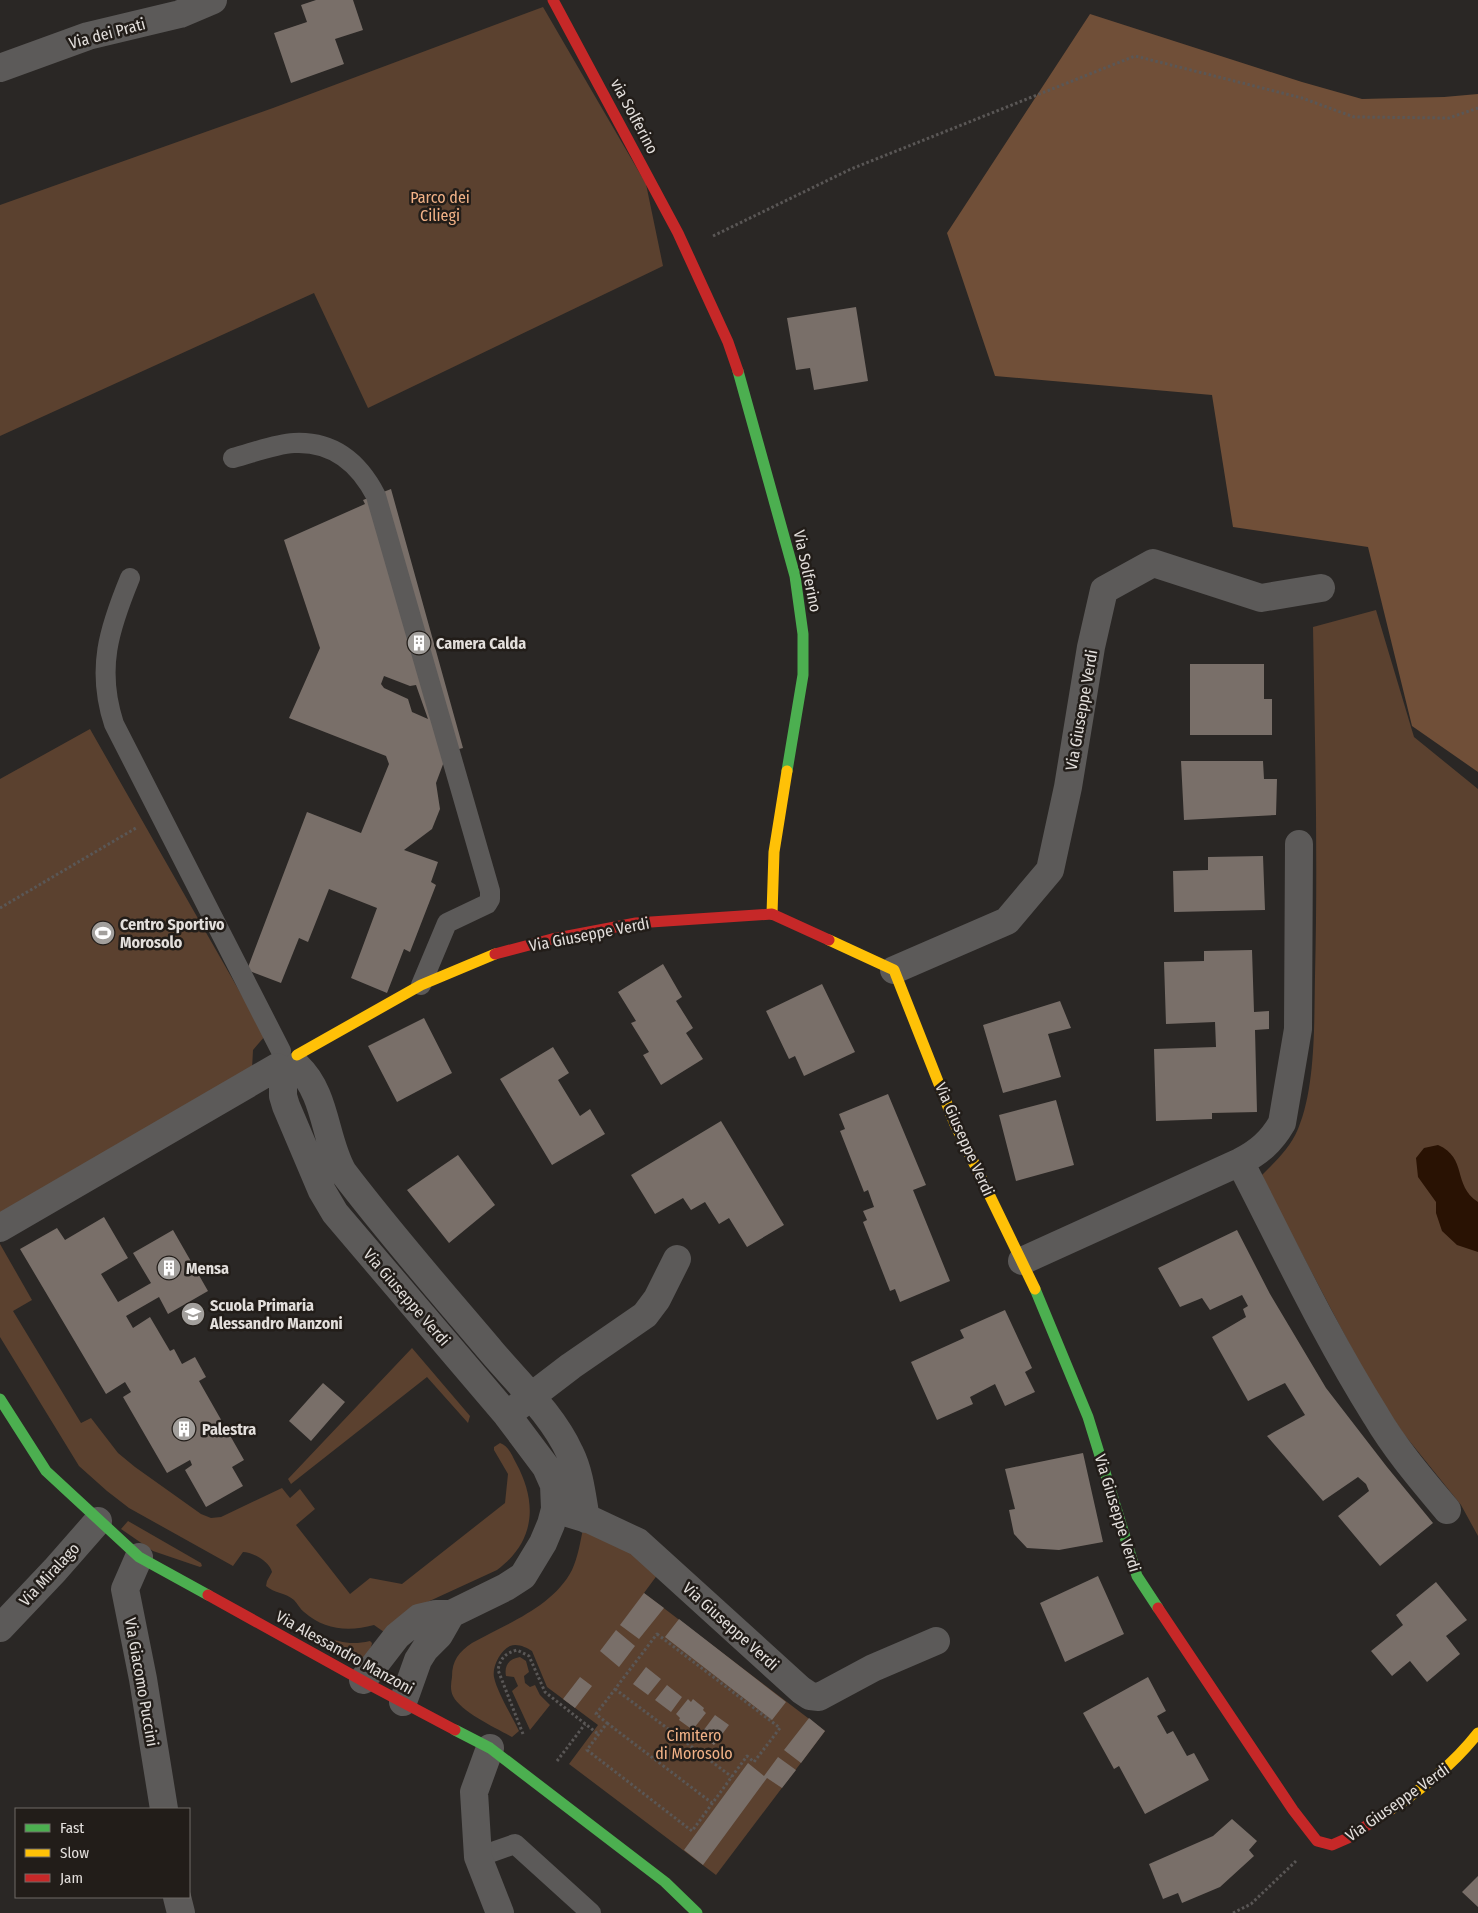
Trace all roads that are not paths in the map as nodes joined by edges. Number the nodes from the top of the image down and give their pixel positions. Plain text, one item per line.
1 (213, 0) edge
2 (553, 0) edge
3 (0, 68) edge
4 (686, 249) joint
5 (233, 458) dead end
6 (130, 578) dead end
7 (1322, 588) dead end
8 (1299, 844) dead end
9 (772, 914) junction
10 (894, 970) junction
11 (421, 984) junction
12 (287, 1062) junction
13 (1240, 1162) junction
14 (0, 1228) edge
15 (677, 1259) dead end
16 (1022, 1261) junction
17 (530, 1397) junction
18 (0, 1399) edge
19 (507, 1415) junction
20 (555, 1509) junction
21 (1446, 1510) dead end
22 (586, 1519) junction
23 (98, 1521) junction
24 (139, 1557) junction
25 (451, 1614) junction
26 (0, 1628) edge
27 (936, 1641) dead end
28 (363, 1680) junction
29 (403, 1702) junction
30 (1478, 1733) edge
31 (500, 1756) junction
32 (164, 1808) edge
33 (478, 1857) junction
34 (177, 1898) edge
35 (181, 1913) edge
36 (500, 1913) edge
37 (591, 1913) edge
38 (697, 1913) edge

1 - 3 street, Via dei Prati
2 - 4 street, via Solferino
4 - 9 street, Via Solferino
5 - 11 lane
6 - 12 lane
7 - 10 street, Via Giuseppe Verdi
8 - 13 street
9 - 10 street, Via Giuseppe Verdi
9 - 11 street, Via Giuseppe Verdi
10 - 16 street, Via Giuseppe Verdi
11 - 12 street, Via Giuseppe Verdi
12 - 14 street, Via Giuseppe Verdi
12 - 17 street
12 - 19 street, Via Giuseppe Verdi
13 - 16 street
13 - 21 street
15 - 17 street
16 - 30 street, Via Giuseppe Verdi
17 - 19 street
17 - 22 street
18 - 23 street, Via Alessandro Manzoni
19 - 20 street, Via Giuseppe Verdi
20 - 22 street, Via Giuseppe Verdi
20 - 25 street, Via Giuseppe Verdi
22 - 27 street, Via Giuseppe Verdi
23 - 24 street, Via Alessandro Manzoni
23 - 26 street, Via Miralago
24 - 28 street, Via Alessandro Manzoni
24 - 32 street, Via Giacomo Puccini
25 - 28 street
25 - 29 street
28 - 29 street, Via Alessandro Manzoni
29 - 31 street, Via Alessandro Manzoni
31 - 33 street
31 - 38 street, Via Alessandro Manzoni
33 - 36 street
33 - 37 lane
34 - 35 street

